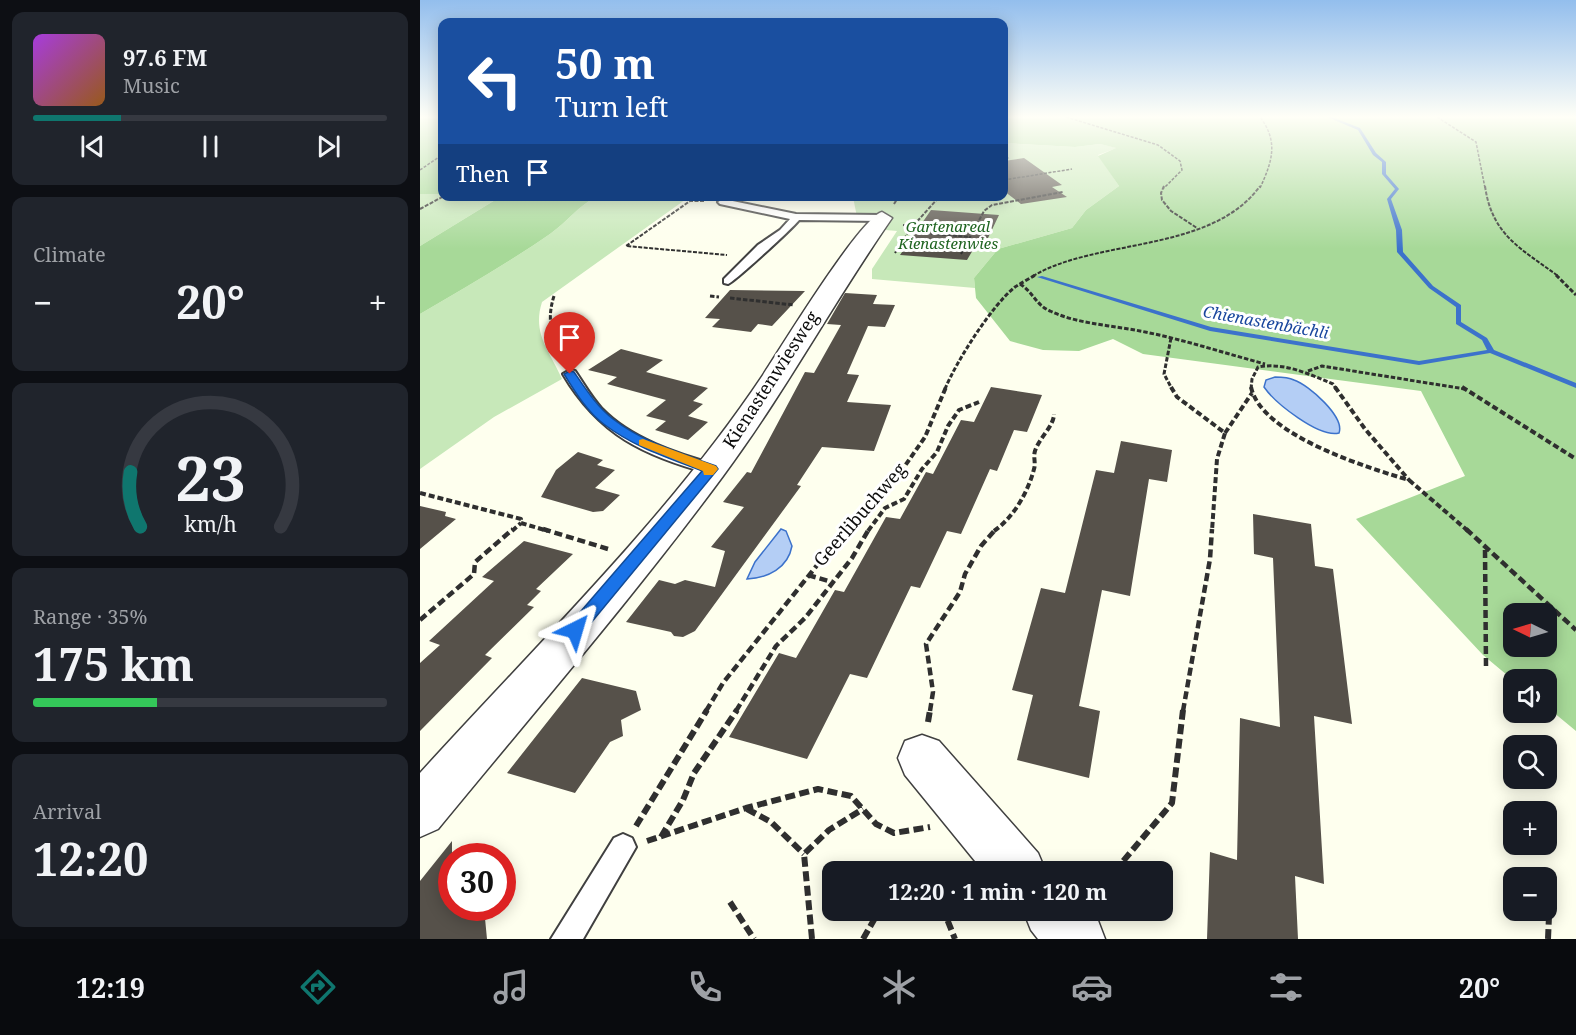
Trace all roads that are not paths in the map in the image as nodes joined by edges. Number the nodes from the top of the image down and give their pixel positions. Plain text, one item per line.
1 (723, 202) road end
2 (796, 218) junction
3 (895, 230) joint
4 (728, 281) dead end
5 (570, 374) road end
6 (711, 469) junction
7 (922, 758) road end
8 (420, 811) edge
9 (623, 847) road end
10 (1010, 861) edge
11 (1060, 921) edge
12 (566, 939) edge
13 (1076, 939) edge

1 - 2 lane
2 - 3 lane
2 - 4 lane
3 - 6 street, Kienastenwiesweg
5 - 6 lane
6 - 8 street, Kienastenwiesweg
7 - 10 street
9 - 12 lane
11 - 13 street

